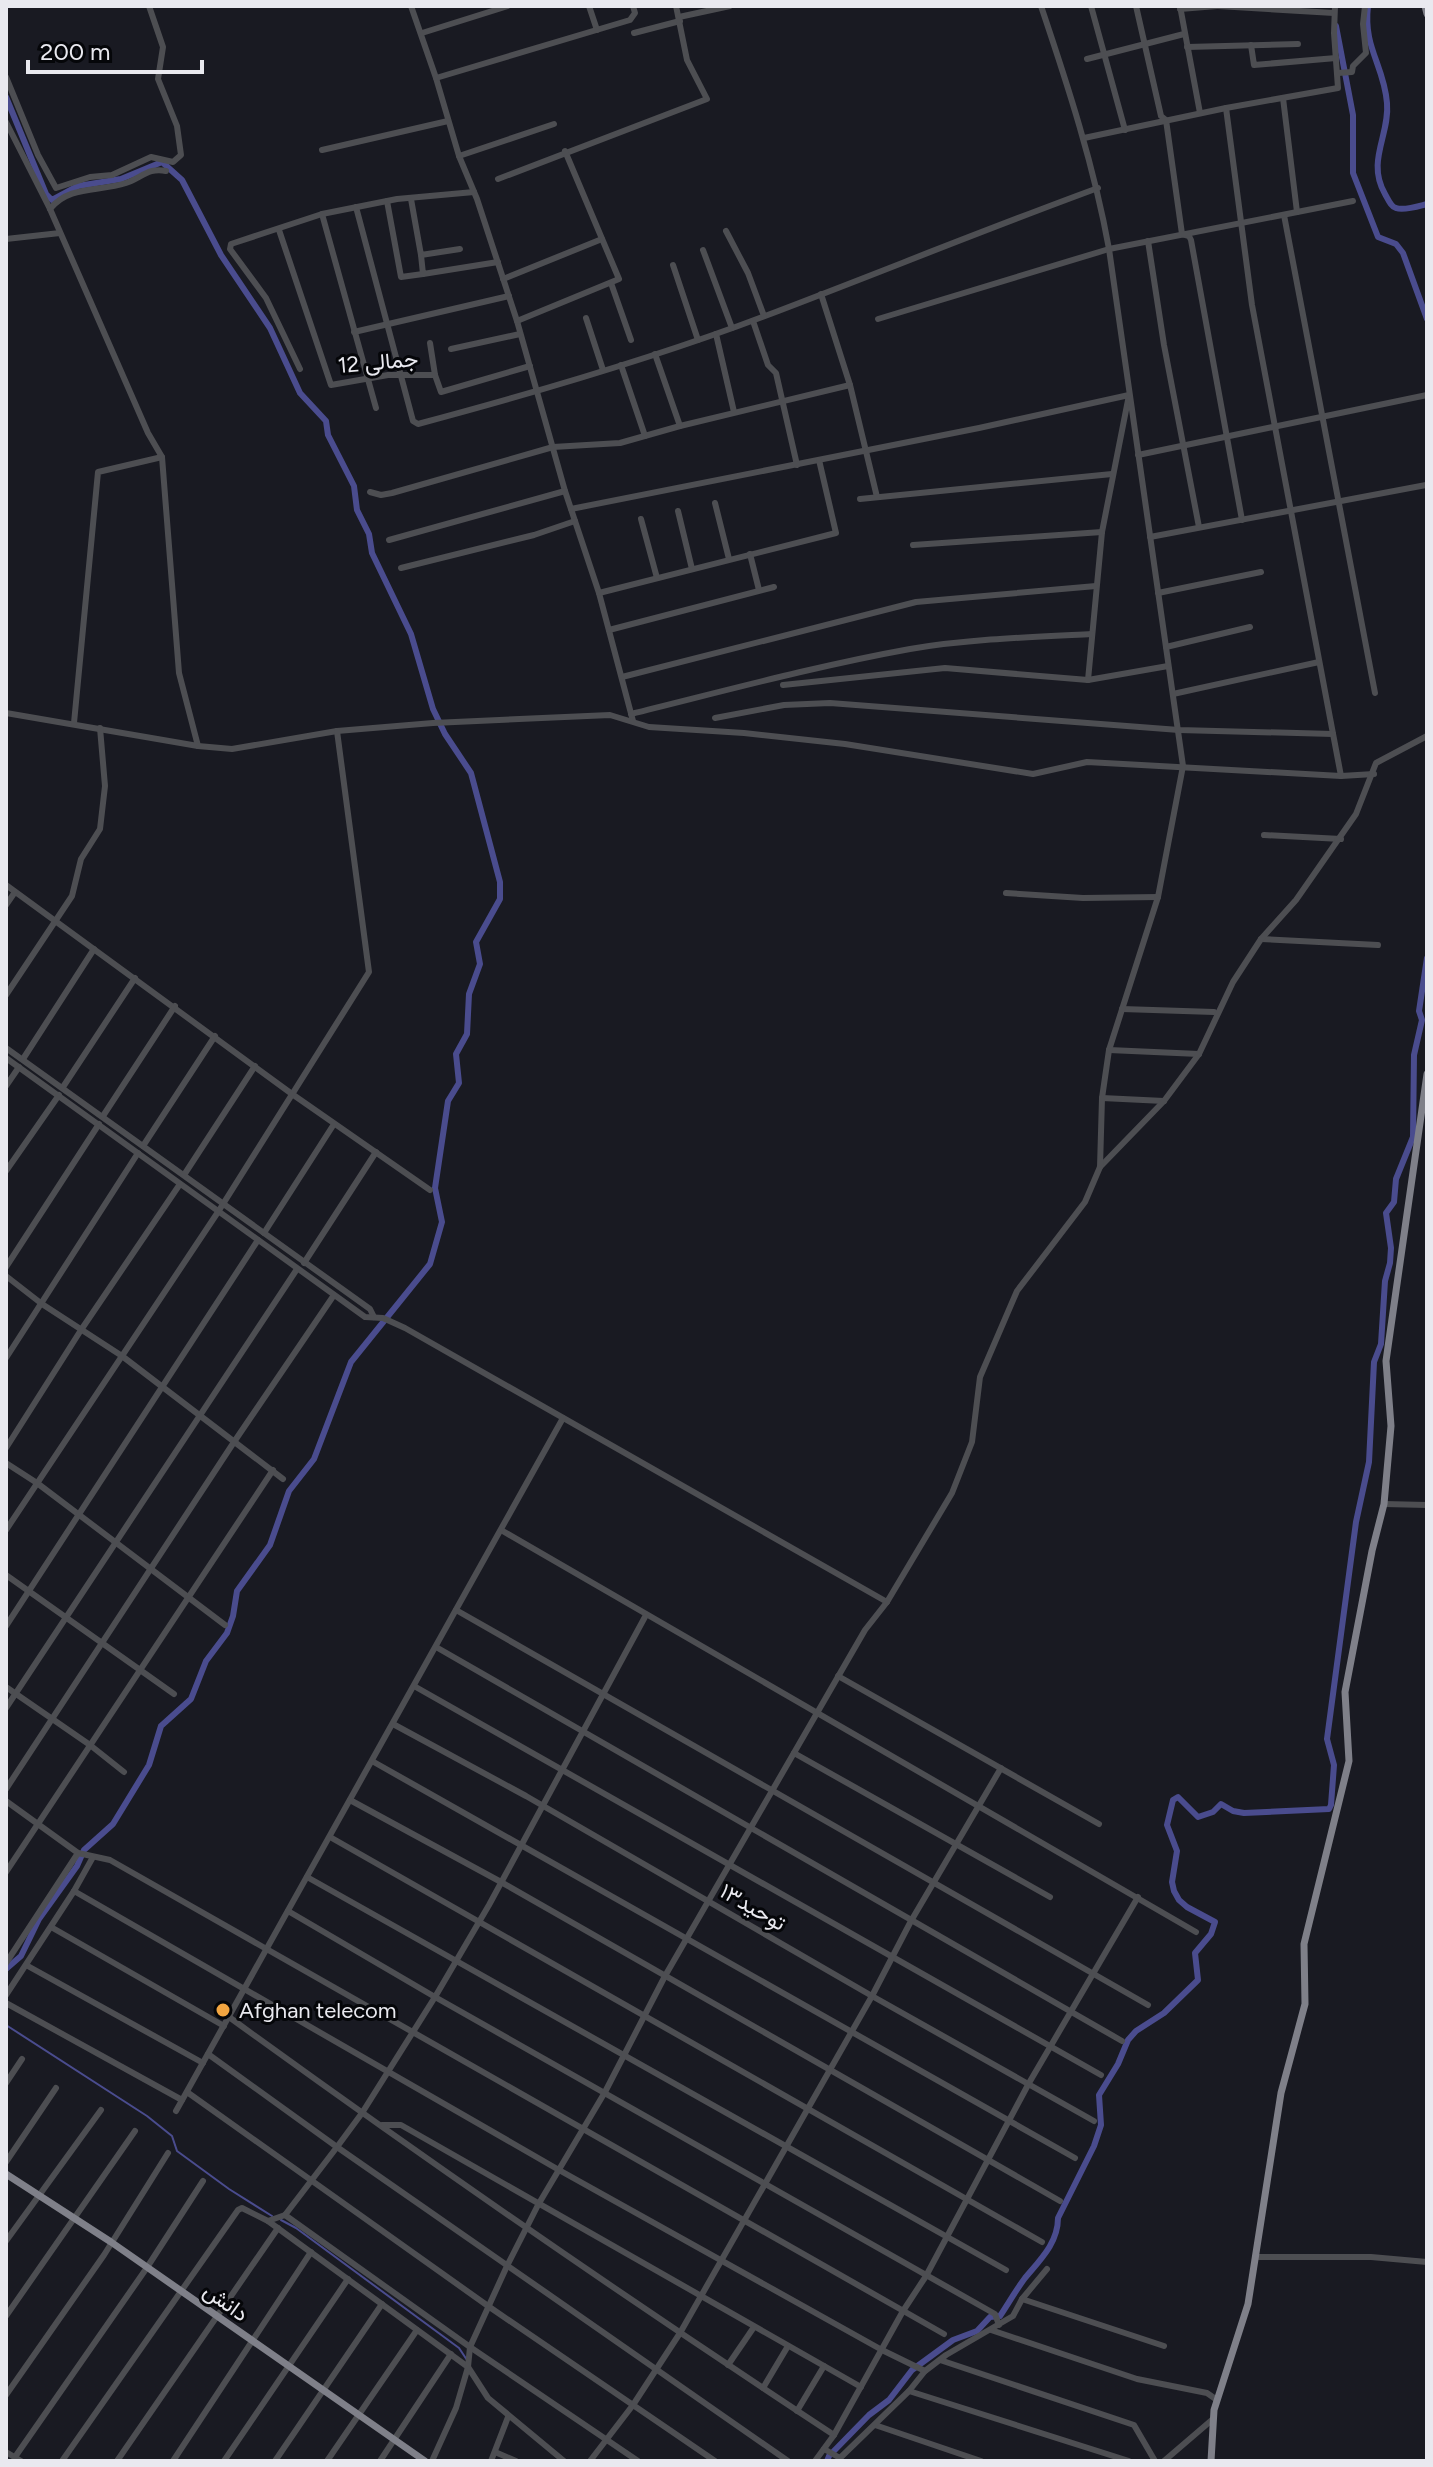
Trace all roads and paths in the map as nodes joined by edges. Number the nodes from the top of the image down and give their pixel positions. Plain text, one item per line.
1 (149, 6) edge
2 (411, 6) edge
3 (508, 6) edge
4 (589, 6) edge
5 (633, 6) edge
6 (676, 6) edge
7 (730, 6) edge
8 (1041, 6) edge
9 (1091, 6) edge
10 (1136, 6) edge
11 (1217, 6) edge
12 (1365, 6) edge
13 (1425, 6) edge
14 (1180, 8) edge
15 (1334, 10) edge
16 (1427, 14) edge
17 (679, 19) junction
18 (597, 30) junction
19 (422, 33) junction
20 (634, 33) dead end
21 (1184, 34) junction
22 (1145, 44) junction
23 (1298, 44) dead end
24 (1251, 45) junction
25 (1187, 47) junction
26 (1105, 55) junction
27 (1336, 58) junction
28 (1087, 59) dead end
29 (1338, 73) junction
30 (6, 77) edge
31 (436, 78) junction
32 (1283, 98) junction
33 (1226, 108) junction
34 (1200, 113) junction
35 (1166, 120) junction
36 (448, 121) junction
37 (6, 123) edge
38 (554, 124) dead end
39 (1125, 130) junction
40 (1084, 138) junction
41 (322, 150) dead end
42 (565, 151) junction
43 (459, 156) junction
44 (166, 171) dead end
45 (498, 179) dead end
46 (1098, 188) junction
47 (474, 192) junction
48 (411, 199) junction
49 (387, 201) junction
50 (1353, 201) dead end
51 (356, 207) junction
52 (50, 209) junction
53 (1297, 212) junction
54 (322, 214) junction
55 (1284, 215) junction
56 (1239, 223) junction
57 (279, 230) junction
58 (726, 231) dead end
59 (60, 233) junction
60 (1182, 234) junction
61 (6, 239) edge
62 (602, 239) junction
63 (1148, 241) junction
64 (460, 249) dead end
65 (1109, 249) junction
66 (703, 250) dead end
67 (421, 255) junction
68 (498, 262) junction
69 (673, 265) dead end
70 (423, 274) junction
71 (503, 279) junction
72 (611, 283) junction
73 (821, 294) junction
74 (509, 296) junction
75 (764, 316) junction
76 (586, 318) dead end
77 (878, 319) dead end
78 (517, 321) junction
79 (753, 321) junction
80 (388, 324) junction
81 (732, 328) junction
82 (354, 332) junction
83 (520, 334) junction
84 (716, 334) junction
85 (631, 340) dead end
86 (698, 340) junction
87 (430, 343) dead end
88 (451, 349) dead end
89 (655, 354) junction
90 (621, 365) junction
91 (530, 366) junction
92 (300, 369) dead end
93 (603, 370) junction
94 (401, 375) junction
95 (435, 375) junction
96 (367, 378) junction
97 (850, 385) junction
98 (537, 392) junction
99 (1129, 395) junction
100 (1427, 395) edge
101 (783, 401) junction
102 (376, 408) dead end
103 (734, 412) junction
104 (1322, 416) junction
105 (680, 426) junction
106 (1275, 426) junction
107 (645, 436) junction
108 (1225, 437) junction
109 (1183, 445) junction
110 (553, 447) junction
111 (866, 449) junction
112 (1138, 455) junction
113 (162, 457) junction
114 (819, 460) junction
115 (797, 465) junction
116 (1112, 474) junction
117 (1426, 485) edge
118 (565, 491) junction
119 (370, 492) dead end
120 (877, 497) junction
121 (860, 499) dead end
122 (1340, 499) junction
123 (715, 503) dead end
124 (571, 509) junction
125 (1290, 509) junction
126 (678, 511) dead end
127 (641, 519) dead end
128 (1242, 520) junction
129 (575, 521) junction
130 (1199, 527) junction
131 (1102, 532) junction
132 (1150, 537) junction
133 (389, 540) dead end
134 (913, 545) dead end
135 (750, 554) junction
136 (729, 559) junction
137 (401, 568) dead end
138 (692, 569) junction
139 (1261, 572) dead end
140 (657, 578) junction
141 (1096, 586) junction
142 (774, 587) dead end
143 (759, 590) junction
144 (599, 593) junction
145 (1158, 593) junction
146 (1250, 627) dead end
147 (609, 630) junction
148 (1092, 634) junction
149 (1166, 647) junction
150 (1319, 662) junction
151 (1168, 666) junction
152 (622, 677) junction
153 (1088, 680) junction
154 (782, 681) junction
155 (1375, 693) dead end
156 (1173, 694) junction
157 (784, 705) junction
158 (6, 713) edge
159 (632, 718) junction
160 (715, 718) dead end
161 (74, 723) junction
162 (100, 728) junction
163 (1179, 730) junction
164 (337, 731) junction
165 (1333, 734) junction
166 (1427, 736) edge
167 (198, 746) junction
168 (1183, 766) junction
169 (1374, 774) junction
170 (1341, 776) junction
171 (1264, 835) dead end
172 (1341, 839) junction
173 (6, 885) edge
174 (15, 892) junction
175 (1006, 893) dead end
176 (1158, 897) junction
177 (6, 905) edge
178 (54, 920) junction
179 (1261, 939) junction
180 (1378, 945) dead end
181 (94, 949) junction
182 (135, 978) junction
183 (6, 995) edge
184 (175, 1006) junction
185 (1122, 1009) junction
186 (1214, 1012) dead end
187 (215, 1036) junction
188 (6, 1048) edge
189 (1109, 1050) junction
190 (1199, 1054) junction
191 (6, 1058) edge
192 (23, 1059) junction
193 (255, 1066) junction
194 (19, 1067) junction
195 (1427, 1074) edge
196 (6, 1086) edge
197 (63, 1087) junction
198 (292, 1094) junction
199 (59, 1095) junction
200 (1102, 1098) junction
201 (1164, 1101) junction
202 (103, 1116) junction
203 (99, 1124) junction
204 (334, 1124) junction
205 (143, 1146) junction
206 (376, 1152) junction
207 (138, 1153) junction
208 (1100, 1167) junction
209 (6, 1171) edge
210 (184, 1175) junction
211 (180, 1184) junction
212 (430, 1190) dead end
213 (223, 1204) junction
214 (218, 1212) junction
215 (264, 1233) junction
216 (258, 1240) junction
217 (304, 1263) junction
218 (6, 1267) edge
219 (297, 1269) junction
220 (6, 1276) edge
221 (334, 1295) junction
222 (42, 1304) junction
223 (374, 1317) junction
224 (81, 1330) junction
225 (122, 1356) junction
226 (6, 1358) edge
227 (162, 1387) junction
228 (199, 1414) junction
229 (563, 1418) junction
230 (234, 1442) junction
231 (6, 1448) edge
232 (6, 1463) edge
233 (273, 1470) junction
234 (283, 1479) dead end
235 (37, 1483) junction
236 (1384, 1504) junction
237 (1427, 1505) edge
238 (77, 1515) junction
239 (6, 1530) edge
240 (501, 1530) junction
241 (115, 1542) junction
242 (149, 1570) junction
243 (6, 1575) edge
244 (28, 1592) junction
245 (188, 1598) junction
246 (887, 1602) junction
247 (456, 1610) junction
248 (646, 1615) junction
249 (67, 1617) junction
250 (225, 1625) dead end
251 (6, 1626) edge
252 (102, 1644) junction
253 (436, 1647) junction
254 (139, 1669) junction
255 (838, 1676) junction
256 (414, 1686) junction
257 (6, 1687) edge
258 (16, 1693) junction
259 (174, 1694) dead end
260 (601, 1694) junction
261 (6, 1708) edge
262 (817, 1713) junction
263 (52, 1719) junction
264 (393, 1724) junction
265 (582, 1731) junction
266 (90, 1745) junction
267 (794, 1753) junction
268 (372, 1761) junction
269 (1001, 1768) junction
270 (561, 1769) junction
271 (124, 1772) dead end
272 (6, 1789) edge
273 (772, 1791) junction
274 (350, 1800) junction
275 (6, 1801) edge
276 (979, 1805) junction
277 (541, 1806) junction
278 (38, 1823) junction
279 (1099, 1824) dead end
280 (751, 1828) junction
281 (330, 1837) junction
282 (955, 1845) junction
283 (520, 1846) junction
284 (78, 1853) junction
285 (93, 1857) junction
286 (729, 1865) junction
287 (6, 1872) edge
288 (307, 1877) junction
289 (501, 1882) junction
290 (933, 1882) junction
291 (74, 1891) junction
292 (1050, 1897) dead end
293 (1138, 1897) junction
294 (708, 1902) junction
295 (288, 1911) junction
296 (911, 1921) junction
297 (479, 1922) junction
298 (51, 1927) junction
299 (1196, 1932) dead end
300 (686, 1940) junction
301 (266, 1950) junction
302 (892, 1958) junction
303 (457, 1959) junction
304 (6, 1963) edge
305 (26, 1965) junction
306 (1094, 1973) junction
307 (665, 1976) junction
308 (244, 1989) junction
309 (6, 1995) edge
310 (872, 1996) junction
311 (435, 1997) junction
312 (6, 2003) edge
313 (1148, 2005) dead end
314 (1072, 2011) junction
315 (645, 2016) junction
316 (229, 2017) junction
317 (224, 2026) junction
318 (850, 2031) junction
319 (411, 2033) junction
320 (1122, 2041) dead end
321 (1051, 2047) junction
322 (208, 2054) junction
323 (625, 2055) junction
324 (22, 2059) dead end
325 (203, 2063) junction
326 (389, 2070) junction
327 (829, 2071) junction
328 (1101, 2075) dead end
329 (6, 2083) edge
330 (1029, 2083) junction
331 (56, 2088) dead end
332 (187, 2092) junction
333 (605, 2092) junction
334 (182, 2100) junction
335 (808, 2108) junction
336 (101, 2110) dead end
337 (176, 2111) dead end
338 (362, 2113) junction
339 (1009, 2121) junction
340 (1094, 2121) dead end
341 (381, 2125) junction
342 (583, 2129) junction
343 (135, 2131) dead end
344 (337, 2147) junction
345 (785, 2148) junction
346 (168, 2153) dead end
347 (1075, 2158) dead end
348 (989, 2161) junction
349 (6, 2162) edge
350 (559, 2170) junction
351 (6, 2174) edge
352 (203, 2181) dead end
353 (311, 2181) junction
354 (766, 2185) junction
355 (38, 2195) junction
356 (967, 2199) junction
357 (1060, 2201) dead end
358 (538, 2205) junction
359 (285, 2215) junction
360 (74, 2218) junction
361 (745, 2219) junction
362 (268, 2221) junction
363 (528, 2227) junction
364 (278, 2228) junction
365 (945, 2236) junction
366 (6, 2241) edge
367 (111, 2242) junction
368 (1042, 2242) dead end
369 (311, 2252) junction
370 (1255, 2257) junction
371 (721, 2260) junction
372 (1427, 2262) edge
373 (507, 2266) junction
374 (146, 2269) junction
375 (1047, 2269) dead end
376 (1006, 2270) dead end
377 (926, 2276) junction
378 (348, 2279) junction
379 (182, 2292) junction
380 (700, 2296) junction
381 (1022, 2299) junction
382 (382, 2304) junction
383 (488, 2306) junction
384 (903, 2311) junction
385 (6, 2316) edge
386 (216, 2318) junction
387 (999, 2325) junction
388 (754, 2327) junction
389 (417, 2330) junction
390 (991, 2330) junction
391 (680, 2333) junction
392 (944, 2334) dead end
393 (252, 2342) junction
394 (788, 2346) junction
395 (1164, 2346) dead end
396 (469, 2350) junction
397 (882, 2350) junction
398 (451, 2354) junction
399 (940, 2360) junction
400 (728, 2365) junction
401 (289, 2366) junction
402 (824, 2366) junction
403 (468, 2367) junction
404 (658, 2368) junction
405 (925, 2371) junction
406 (861, 2387) junction
407 (763, 2388) junction
408 (325, 2390) junction
409 (909, 2391) junction
410 (6, 2395) edge
411 (1217, 2400) junction
412 (633, 2405) junction
413 (797, 2411) junction
414 (359, 2416) junction
415 (508, 2417) junction
416 (1213, 2419) junction
417 (875, 2425) junction
418 (834, 2435) junction
419 (395, 2439) junction
420 (608, 2440) junction
421 (824, 2449) junction
422 (495, 2452) junction
423 (13, 2458) edge
424 (842, 2460) edge
425 (62, 2461) edge
426 (117, 2461) edge
427 (173, 2461) edge
428 (224, 2461) edge
429 (275, 2461) edge
430 (327, 2461) edge
431 (380, 2461) edge
432 (425, 2461) edge
433 (432, 2461) edge
434 (491, 2461) edge
435 (516, 2461) edge
436 (564, 2461) edge
437 (590, 2461) edge
438 (638, 2461) edge
439 (715, 2461) edge
440 (788, 2461) edge
441 (815, 2461) edge
442 (981, 2461) edge
443 (1129, 2461) edge
444 (1155, 2461) edge
445 (1164, 2461) edge
446 (1211, 2461) edge

1 - 30 street
2 - 19 street
3 - 19 street
4 - 18 street
5 - 18 street
6 - 17 street
7 - 17 street
8 - 40 street
9 - 26 street
10 - 22 street
11 - 14 street
11 - 15 street
12 - 29 street
13 - 16 main road
14 - 21 street
15 - 27 street
17 - 20 street
17 - 42 street
18 - 31 street
19 - 31 street
21 - 22 street
21 - 25 street
22 - 26 street
22 - 35 street
23 - 24 street
24 - 25 street
24 - 27 street
25 - 34 street
26 - 28 street
26 - 39 street
27 - 29 street
29 - 32 street
31 - 36 street
32 - 33 street
32 - 53 street
33 - 34 street
33 - 56 street
34 - 35 street
35 - 39 street
35 - 60 street
36 - 41 street
36 - 43 street
37 - 52 street
38 - 43 street
39 - 40 street
40 - 46 street
42 - 45 street
42 - 62 street
43 - 47 street
44 - 52 street
46 - 65 street
46 - 73 street
47 - 48 street
47 - 68 street
48 - 49 street
48 - 67 street
49 - 51 street
49 - 70 street
50 - 53 street
51 - 54 street
51 - 80 street
52 - 59 street
53 - 55 street
54 - 57 street
54 - 82 street
55 - 56 street
55 - 104 street
56 - 60 street
56 - 106 street
57 - 92 street
57 - 96 street, جمالی 12
58 - 75 street
59 - 61 street
59 - 113 street
60 - 63 street
60 - 108 street
62 - 71 street
62 - 72 street
63 - 65 street
63 - 109 street
64 - 67 street
65 - 77 street
65 - 99 street
66 - 81 street
67 - 70 street
68 - 70 street
68 - 71 street
69 - 86 street
71 - 74 street
72 - 78 street
72 - 85 street
73 - 75 street
73 - 97 street
74 - 78 street
74 - 80 street
75 - 79 street
76 - 93 street
78 - 83 street
79 - 81 street
79 - 101 street
80 - 82 street
80 - 94 street
81 - 84 street
82 - 96 street
83 - 88 street
83 - 91 street
84 - 86 street
84 - 103 street
86 - 89 street
87 - 95 street
89 - 90 street
89 - 105 street
90 - 93 street
90 - 107 street
91 - 95 street, جمالی 12
91 - 98 street
93 - 98 street
94 - 95 street, جمالی 12
94 - 96 street, جمالی 12
94 - 98 street
96 - 102 street
97 - 101 street
97 - 111 street
98 - 110 street
99 - 111 street
99 - 112 street
99 - 116 street
100 - 104 street
101 - 103 street
101 - 115 street
103 - 105 street
104 - 106 street
104 - 122 street
105 - 107 street
106 - 108 street
106 - 125 street
107 - 110 street
108 - 109 street
108 - 128 street
109 - 112 street
109 - 130 street
110 - 118 street
110 - 119 street
111 - 114 street
111 - 120 street
112 - 132 street
113 - 161 street
113 - 167 street
114 - 115 street
114 - 135 street
115 - 124 street
116 - 120 street
116 - 131 street
117 - 122 street
118 - 124 street
118 - 133 street
120 - 121 street
122 - 125 street
122 - 155 street
123 - 136 street
124 - 129 street
125 - 128 street
125 - 150 street
126 - 138 street
127 - 140 street
128 - 130 street
129 - 137 street
129 - 144 street
130 - 132 street
131 - 134 street
131 - 141 street
132 - 145 street
135 - 136 street
135 - 143 street
136 - 138 street
138 - 140 street
139 - 145 street
140 - 144 street
141 - 148 street
141 - 152 street
142 - 143 street
143 - 147 street
144 - 147 street
145 - 149 street
146 - 149 street
147 - 152 street
148 - 153 street
148 - 154 street
149 - 151 street
150 - 156 street
150 - 165 street
151 - 153 street
151 - 156 street
152 - 159 street
153 - 154 street
154 - 157 street
154 - 159 street
156 - 163 street
157 - 160 street
157 - 163 street
158 - 161 street
159 - 164 street
159 - 168 street
161 - 162 street
162 - 167 street
162 - 178 street
163 - 165 street
163 - 168 street
164 - 167 street
164 - 198 street
165 - 170 street
166 - 169 street
168 - 170 street
168 - 176 street
169 - 170 street
169 - 172 street
171 - 172 street
172 - 179 street
173 - 174 street
174 - 177 street
174 - 178 street
175 - 176 street
176 - 185 street
178 - 181 street
178 - 183 street
179 - 180 street
179 - 190 street
181 - 182 street
181 - 192 street
182 - 184 street
182 - 197 street
184 - 187 street
184 - 202 street
185 - 186 street
185 - 189 street
187 - 193 street
187 - 205 street
188 - 192 street
189 - 190 street
189 - 200 street
190 - 201 street
191 - 194 street
192 - 197 street
193 - 198 street
193 - 210 street
194 - 196 street
194 - 199 street
195 - 236 main road
197 - 202 street
198 - 204 street
198 - 213 street
199 - 203 street
199 - 209 street
200 - 201 street
200 - 208 street
201 - 208 street
202 - 205 street
203 - 207 street
203 - 218 street
204 - 206 street
204 - 215 street
205 - 210 street
206 - 212 street
206 - 217 street
207 - 211 street
207 - 222 street
208 - 246 street
210 - 213 street
211 - 214 street
211 - 224 street
213 - 214 street
213 - 215 street
214 - 216 street
214 - 225 street
215 - 217 street
216 - 219 street
216 - 227 street
217 - 223 street
219 - 221 street
219 - 228 street
220 - 222 street
221 - 223 street
221 - 230 street
222 - 224 street
222 - 226 street
223 - 229 street
224 - 225 street
224 - 231 street
225 - 227 street
225 - 235 street
227 - 228 street
227 - 238 street
228 - 230 street
228 - 241 street
229 - 240 street
229 - 246 street
230 - 233 street
230 - 242 street
232 - 235 street
233 - 234 street
233 - 245 street
235 - 238 street
235 - 239 street
236 - 237 street
236 - 370 main road
238 - 241 street
238 - 244 street
240 - 247 street
240 - 248 street
241 - 242 street
241 - 249 street
242 - 245 street
242 - 252 street
243 - 244 street
244 - 249 street
244 - 251 street
245 - 250 street
245 - 254 street
246 - 255 street
247 - 253 street
247 - 260 street
248 - 260 street
248 - 262 street
249 - 252 street
249 - 258 street
252 - 254 street
252 - 263 street
253 - 256 street
253 - 265 street
254 - 259 street
254 - 266 street
255 - 262 street
255 - 269 street
256 - 264 street
256 - 270 street
257 - 258 street
258 - 261 street
258 - 263 street
260 - 265 street
260 - 273 street
262 - 267 street
262 - 276 street
263 - 266 street
263 - 272 street
264 - 268 street
264 - 277 street, توحید۱۳
265 - 270 street
265 - 280 street
266 - 271 street
266 - 278 street
267 - 273 street
267 - 282 street
268 - 274 street
268 - 283 street
269 - 276 street
269 - 279 street
270 - 277 street
270 - 286 street
273 - 280 street
273 - 290 street
274 - 281 street
274 - 289 street
275 - 278 street
276 - 282 street
276 - 293 street
277 - 283 street
277 - 294 street, توحید۱۳
278 - 284 street
278 - 287 street
280 - 286 street
280 - 296 street
281 - 288 street
281 - 297 street
282 - 290 street
282 - 292 street
283 - 289 street
283 - 300 street
284 - 285 street
284 - 304 street
285 - 291 street
285 - 301 street
286 - 294 street
286 - 302 street
288 - 295 street
288 - 303 street
289 - 297 street
289 - 307 street
290 - 296 street
290 - 306 street
291 - 298 street
291 - 308 street
293 - 299 street
293 - 306 street
294 - 300 street
294 - 310 street, توحید۱۳
295 - 301 street
295 - 311 street
296 - 302 street
296 - 314 street
297 - 303 street
297 - 315 street
298 - 305 street
298 - 317 street
300 - 307 street
300 - 318 street
301 - 308 street
301 - 319 street
302 - 310 street
302 - 321 street
303 - 311 street
303 - 323 street
305 - 309 street
305 - 325 street
306 - 313 street
306 - 314 street
307 - 315 street
307 - 327 street
308 - 316 street
308 - 326 street
310 - 318 street
310 - 330 street, توحید۱۳
311 - 319 street
311 - 333 street
312 - 334 street
314 - 320 street
314 - 321 street
315 - 323 street
315 - 335 street
316 - 317 street
316 - 338 street
317 - 322 street
318 - 327 street
318 - 339 street
319 - 326 street
319 - 342 street
321 - 328 street
321 - 330 street
322 - 325 street
322 - 344 street
323 - 333 street
323 - 345 street
324 - 329 street
325 - 332 street
326 - 338 street
326 - 350 street
327 - 335 street
327 - 348 street
330 - 339 street
330 - 340 street, توحید۱۳
331 - 349 street
332 - 334 street
332 - 353 street
333 - 342 street
333 - 354 street
334 - 337 street
335 - 345 street
335 - 356 street
336 - 355 street
338 - 341 street
338 - 344 street
339 - 347 street
339 - 348 street
341 - 358 street
341 - 363 street
342 - 350 street
342 - 361 street
343 - 360 street
344 - 353 street
344 - 373 street
345 - 354 street
345 - 365 street
346 - 367 street
348 - 356 street
348 - 357 street
350 - 358 street
350 - 371 street
351 - 355 main road, دانش
352 - 374 street
353 - 359 street
353 - 383 street
354 - 361 street
354 - 377 street
355 - 360 main road, دانش
355 - 366 street
356 - 365 street
356 - 368 street
358 - 363 street
358 - 380 street
359 - 362 street
359 - 396 street
360 - 367 main road, دانش
360 - 385 street
361 - 371 street
361 - 384 street
362 - 364 street
362 - 379 street
363 - 373 street
363 - 391 street
364 - 369 street
364 - 386 street
365 - 376 street
365 - 377 street
367 - 374 main road, دانش
367 - 410 street
369 - 378 street
369 - 393 street
370 - 372 street
370 - 411 main road
371 - 380 street
371 - 397 street
373 - 383 street
373 - 404 street
374 - 379 main road, دانش
374 - 423 street
375 - 381 street
377 - 384 street
377 - 387 street
378 - 382 street
378 - 401 street
379 - 386 main road, دانش
379 - 425 street
380 - 388 street
380 - 391 street
381 - 387 street
381 - 395 street
382 - 389 street
382 - 408 street
383 - 396 street
383 - 412 street
384 - 392 street
384 - 397 street
386 - 393 main road, دانش
386 - 426 street
387 - 390 street
388 - 394 street
388 - 400 street
389 - 398 street
389 - 414 street
390 - 399 street
390 - 411 street
391 - 400 street
391 - 404 street
393 - 401 main road, دانش
393 - 427 street
394 - 402 street
394 - 407 street
396 - 403 street
396 - 420 street
397 - 405 street
397 - 406 street
398 - 403 street
398 - 419 street
399 - 405 street
399 - 444 street
400 - 407 street
401 - 408 main road, دانش
401 - 428 street
402 - 406 street
402 - 413 street
403 - 415 street
403 - 433 street
404 - 412 street
404 - 440 street
405 - 409 street
406 - 418 street
407 - 413 street
408 - 414 main road, دانش
408 - 429 street
409 - 417 street
409 - 443 street
411 - 416 main road
412 - 420 street
412 - 439 street
413 - 418 street
414 - 419 main road, دانش
414 - 430 street
415 - 422 street
415 - 436 street
416 - 445 street
416 - 446 main road
417 - 424 street
417 - 442 street
418 - 421 street
419 - 431 street
419 - 432 main road, دانش
420 - 437 street
420 - 438 street
421 - 424 street
421 - 441 street
422 - 434 street
422 - 435 street

